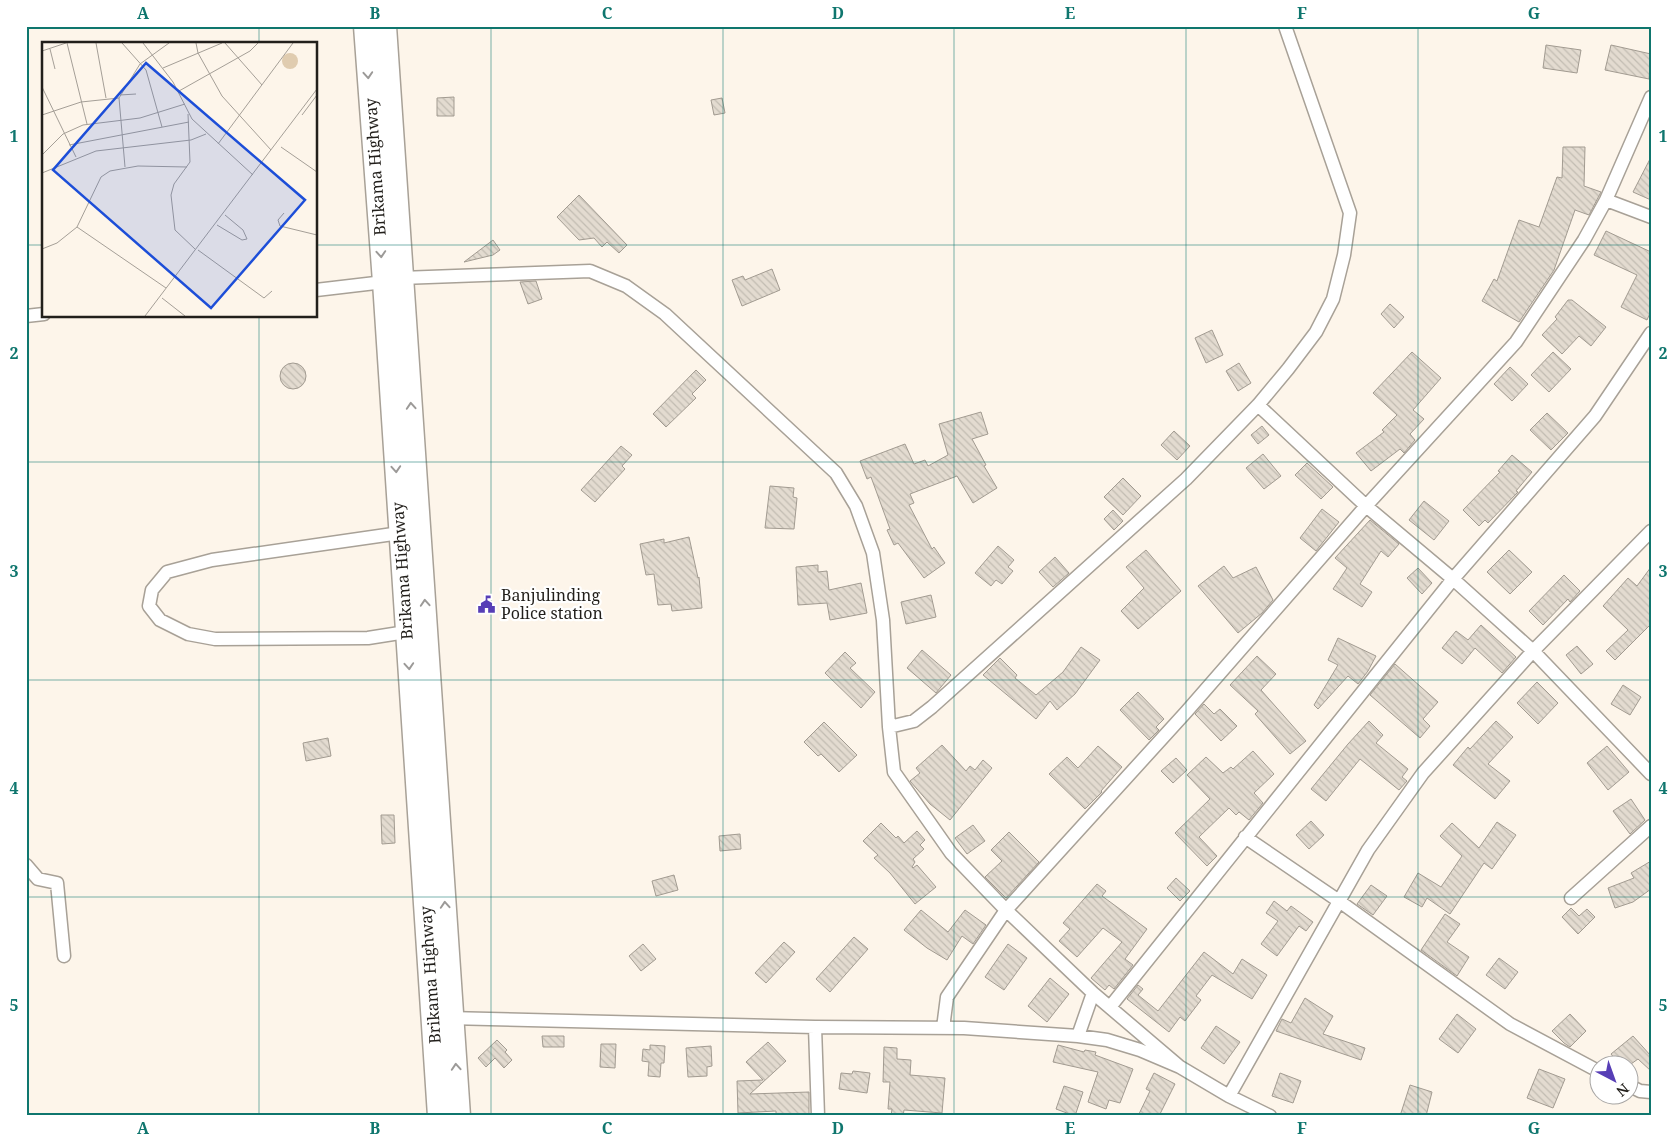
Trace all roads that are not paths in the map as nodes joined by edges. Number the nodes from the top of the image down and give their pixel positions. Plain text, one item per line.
1 (364, 26) edge
2 (385, 26) edge
3 (1284, 26) edge
4 (1651, 97) edge
5 (1606, 200) junction
6 (1651, 218) edge
7 (392, 280) junction
8 (318, 290) edge
9 (42, 314) edge
10 (26, 316) edge
11 (1651, 333) edge
12 (1258, 405) junction
13 (403, 435) junction
14 (1366, 506) junction
15 (1651, 531) edge
16 (400, 533) junction
17 (1453, 579) junction
18 (406, 632) junction
19 (1533, 651) junction
20 (889, 727) junction
21 (424, 739) junction
22 (1651, 774) edge
23 (1651, 826) edge
24 (1245, 837) junction
25 (26, 865) edge
26 (1571, 898) dead end
27 (1339, 901) junction
28 (1006, 910) junction
29 (64, 956) dead end
30 (1093, 993) junction
31 (1110, 1007) junction
32 (443, 1019) junction
33 (815, 1027) junction
34 (943, 1028) junction
35 (1078, 1036) junction
36 (1590, 1067) edge
37 (1180, 1068) junction
38 (1229, 1096) junction
39 (439, 1116) edge
40 (460, 1116) edge
41 (818, 1116) edge
42 (1270, 1116) edge

1 -> 7 highway, Brikama Highway
2 - 7 highway, Brikama Highway
3 - 12 street
4 - 5 street
5 - 6 street
5 - 14 street
7 - 8 street
7 - 13 highway, Brikama Highway
7 - 20 street
9 - 10 street
11 - 17 street
12 - 14 street
12 - 20 street
13 -> 16 highway, Brikama Highway
21 -> 13 highway, Brikama Highway
14 - 17 street
14 - 28 street
15 - 19 street
16 - 18 highway, Brikama Highway
16 - 18 street
17 - 19 street
17 - 24 street
18 -> 21 highway, Brikama Highway
19 - 22 street
19 - 27 street
20 - 28 street
21 - 32 highway, Brikama Highway
23 - 26 street
24 - 27 street
24 - 31 street
25 - 29 street
27 - 36 street
27 - 38 street
28 - 30 street
28 - 34 street
30 - 31 street
30 - 35 street
31 - 37 street
32 - 33 street
32 - 39 highway, Brikama Highway
40 -> 32 highway, Brikama Highway
33 - 34 street
33 - 41 street
34 - 35 street
35 - 37 street
37 - 38 street
38 - 42 street

